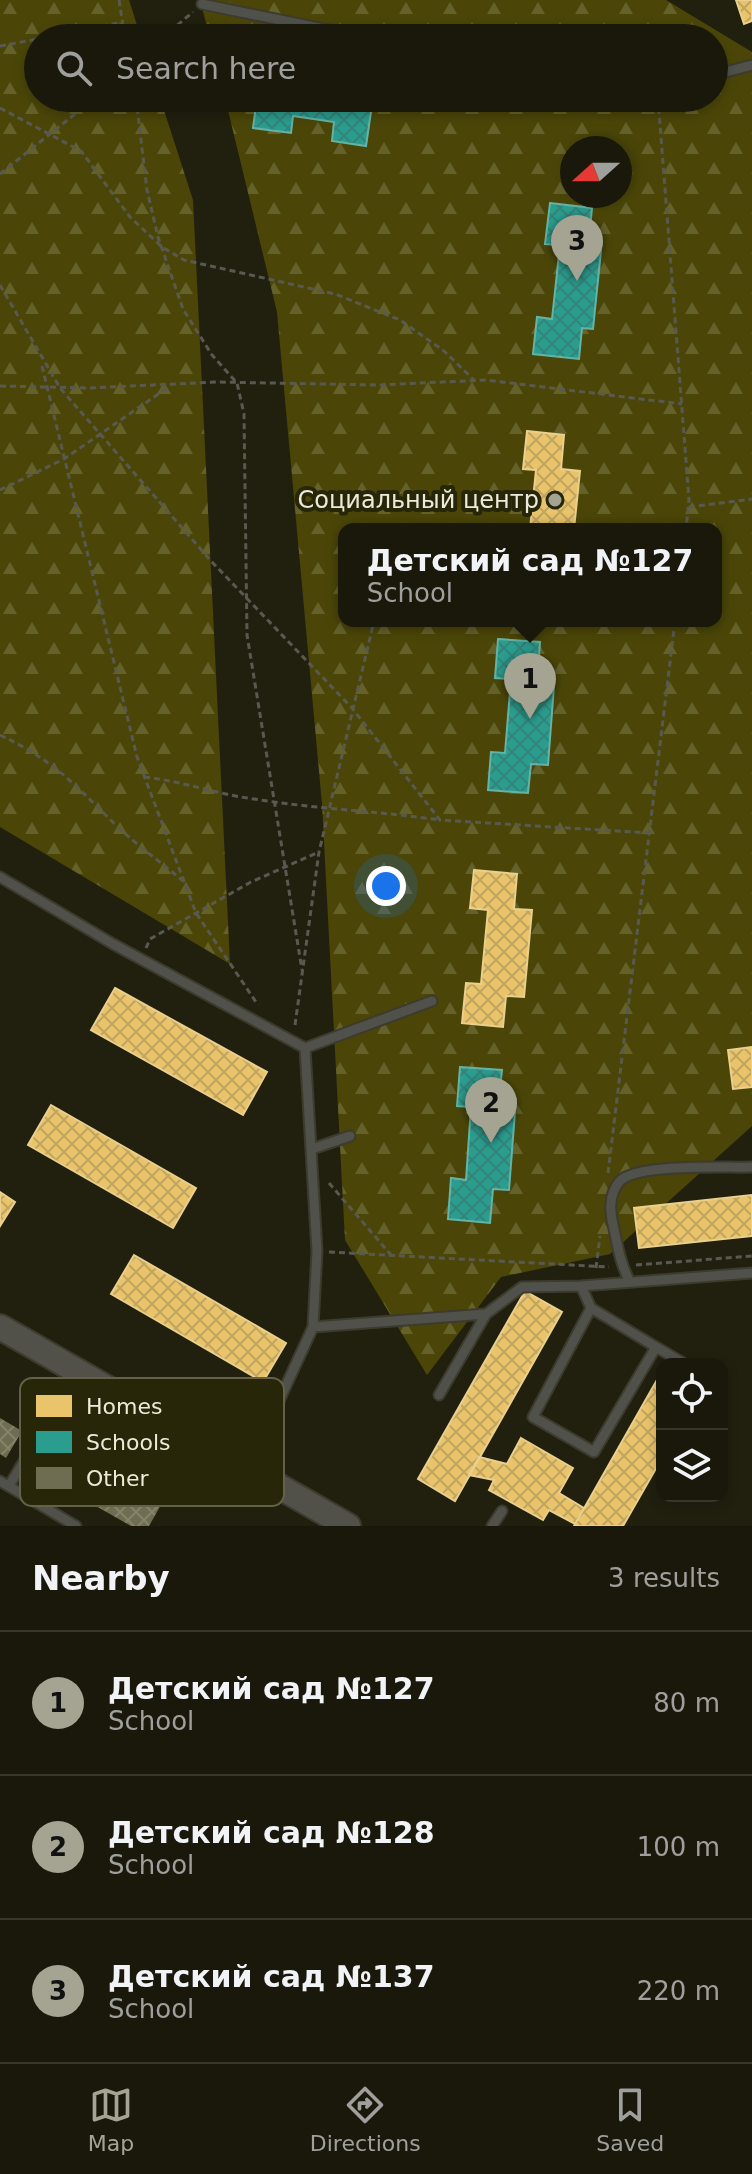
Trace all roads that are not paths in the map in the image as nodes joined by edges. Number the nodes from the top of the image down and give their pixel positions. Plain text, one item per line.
1 (202, 4) road end
2 (300, 24) edge
3 (752, 65) edge
4 (728, 71) edge
5 (0, 877) edge
6 (432, 1001) dead end
7 (305, 1048) junction
8 (350, 1136) dead end
9 (312, 1149) junction
10 (752, 1167) edge
11 (752, 1273) edge
12 (630, 1282) junction
13 (581, 1286) junction
14 (591, 1308) junction
15 (486, 1314) junction
16 (0, 1327) edge
17 (313, 1327) junction
18 (656, 1347) junction
19 (675, 1358) edge
20 (77, 1371) junction
21 (72, 1378) edge
22 (89, 1378) edge
23 (284, 1390) edge
24 (439, 1395) dead end
25 (20, 1459) edge
26 (4, 1484) edge
27 (284, 1489) edge
28 (42, 1506) edge
29 (502, 1511) dead end
30 (76, 1526) edge
31 (348, 1526) edge
32 (492, 1526) edge

1 - 2 lane
3 - 4 lane
5 - 7 lane
6 - 7 lane
7 - 9 lane
8 - 9 lane
9 - 17 lane
10 - 12 lane
11 - 12 lane
12 - 13 lane
13 - 14 lane
13 - 15 lane
14 - 18 lane
14 - 18 lane
15 - 17 lane
15 - 24 lane
16 - 20 main road
17 - 23 lane
18 - 19 lane
20 - 21 lane
20 - 22 main road
25 - 26 lane
27 - 31 main road
28 - 30 lane
29 - 32 lane

